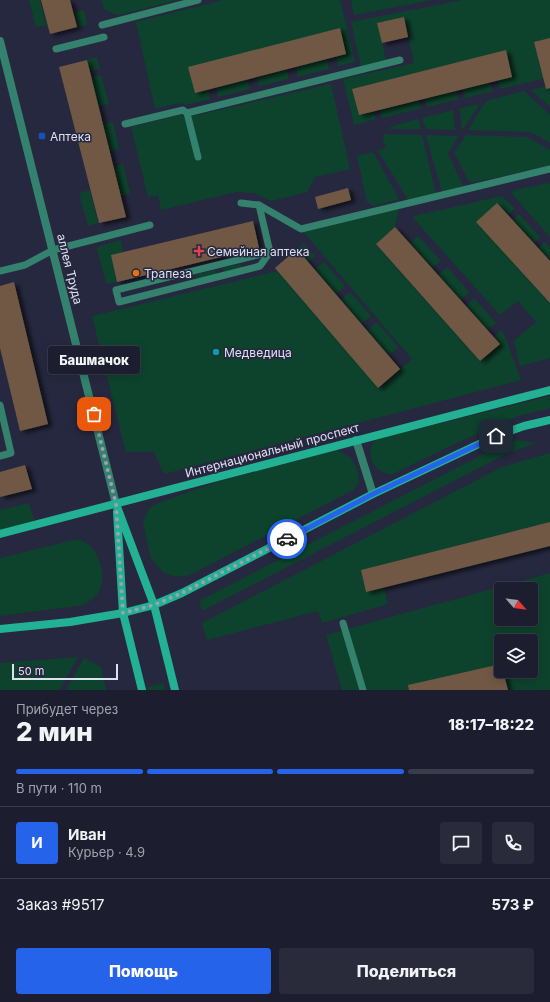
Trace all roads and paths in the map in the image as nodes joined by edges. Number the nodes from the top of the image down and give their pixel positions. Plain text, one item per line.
1 (198, 0) edge
2 (102, 25) dead end
3 (104, 37) dead end
4 (0, 41) edge
5 (56, 48) dead end
6 (400, 60) dead end
7 (187, 113) junction
8 (125, 124) dead end
9 (198, 157) dead end
10 (550, 169) edge
11 (241, 203) dead end
12 (259, 205) junction
13 (150, 225) dead end
14 (53, 250) junction
15 (270, 252) junction
16 (0, 271) edge
17 (550, 390) edge
18 (0, 406) edge
19 (550, 420) edge
20 (356, 440) junction
21 (0, 456) edge
22 (373, 494) junction
23 (116, 504) junction
24 (0, 534) edge
25 (154, 605) junction
26 (123, 613) junction
27 (344, 623) dead end
28 (0, 630) edge
29 (142, 690) edge
30 (175, 690) edge
31 (363, 690) edge

1 - 2 lane
3 - 5 lane
4 - 14 street, аллея Труда
6 - 7 lane
7 - 8 lane
7 - 9 lane
10 - 12 lane
11 - 12 lane
12 - 15 lane
13 - 14 lane
14 - 16 lane
14 - 23 street, аллея Труда
15 - 15 lane
17 - 20 main road, Интернациональный проспект
18 - 21 lane
19 - 22 main road
20 - 22 street
20 - 23 main road, Интернациональный проспект
22 - 25 main road
23 - 24 main road, Интернациональный проспект
23 - 25 main road, аллея Труда
23 - 26 main road, аллея Труда
25 - 26 main road
25 - 30 main road, аллея Труда
26 - 28 main road
26 - 29 main road, аллея Труда
27 - 31 lane

